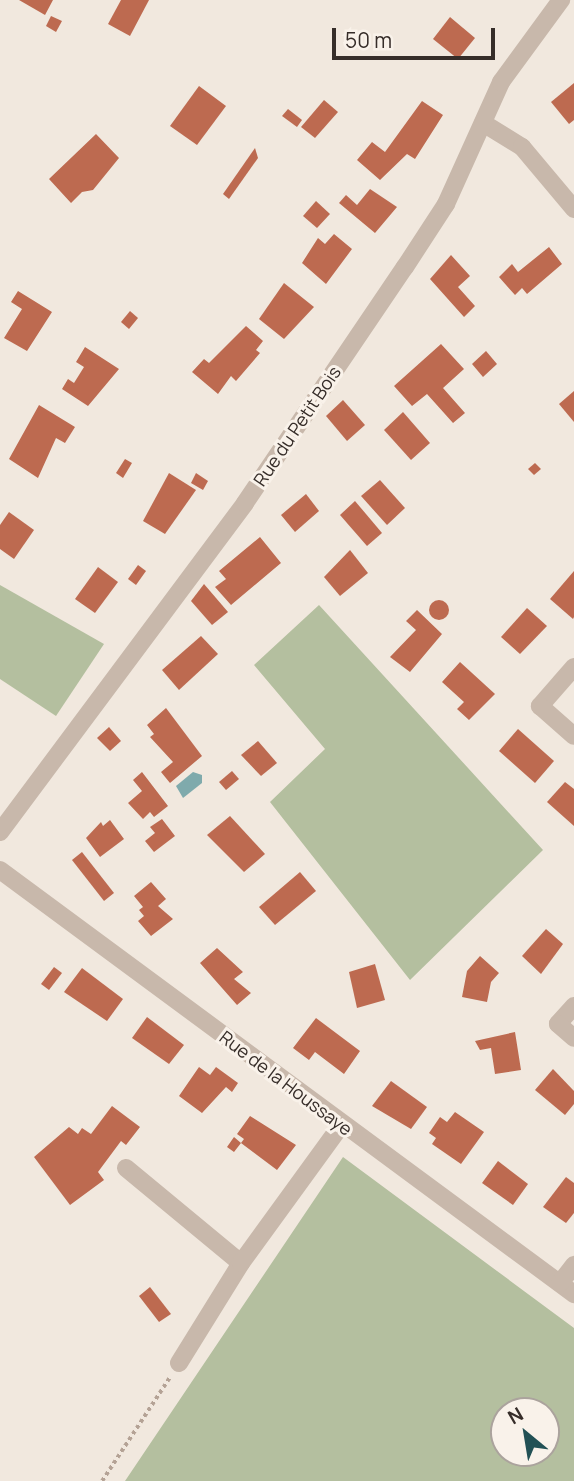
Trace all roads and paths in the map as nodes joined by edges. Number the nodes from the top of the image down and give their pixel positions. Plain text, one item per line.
1 (561, 0) edge
2 (483, 123) junction
3 (574, 209) edge
4 (574, 667) edge
5 (574, 736) edge
6 (0, 832) edge
7 (0, 870) edge
8 (574, 1006) edge
9 (574, 1038) edge
10 (342, 1124) junction
11 (126, 1168) dead end
12 (241, 1263) junction
13 (574, 1265) edge
14 (567, 1288) edge
15 (178, 1363) joint
16 (102, 1481) edge

1 - 2 street, Rue du Petit Bois
2 - 3 street
2 - 6 street, Rue du Petit Bois
4 - 5 street
7 - 10 street, Rue de la Houssaye
8 - 9 street
10 - 12 street
10 - 14 street, Rue de la Houssaye
11 - 12 street
12 - 15 street
13 - 14 street
15 - 16 path

